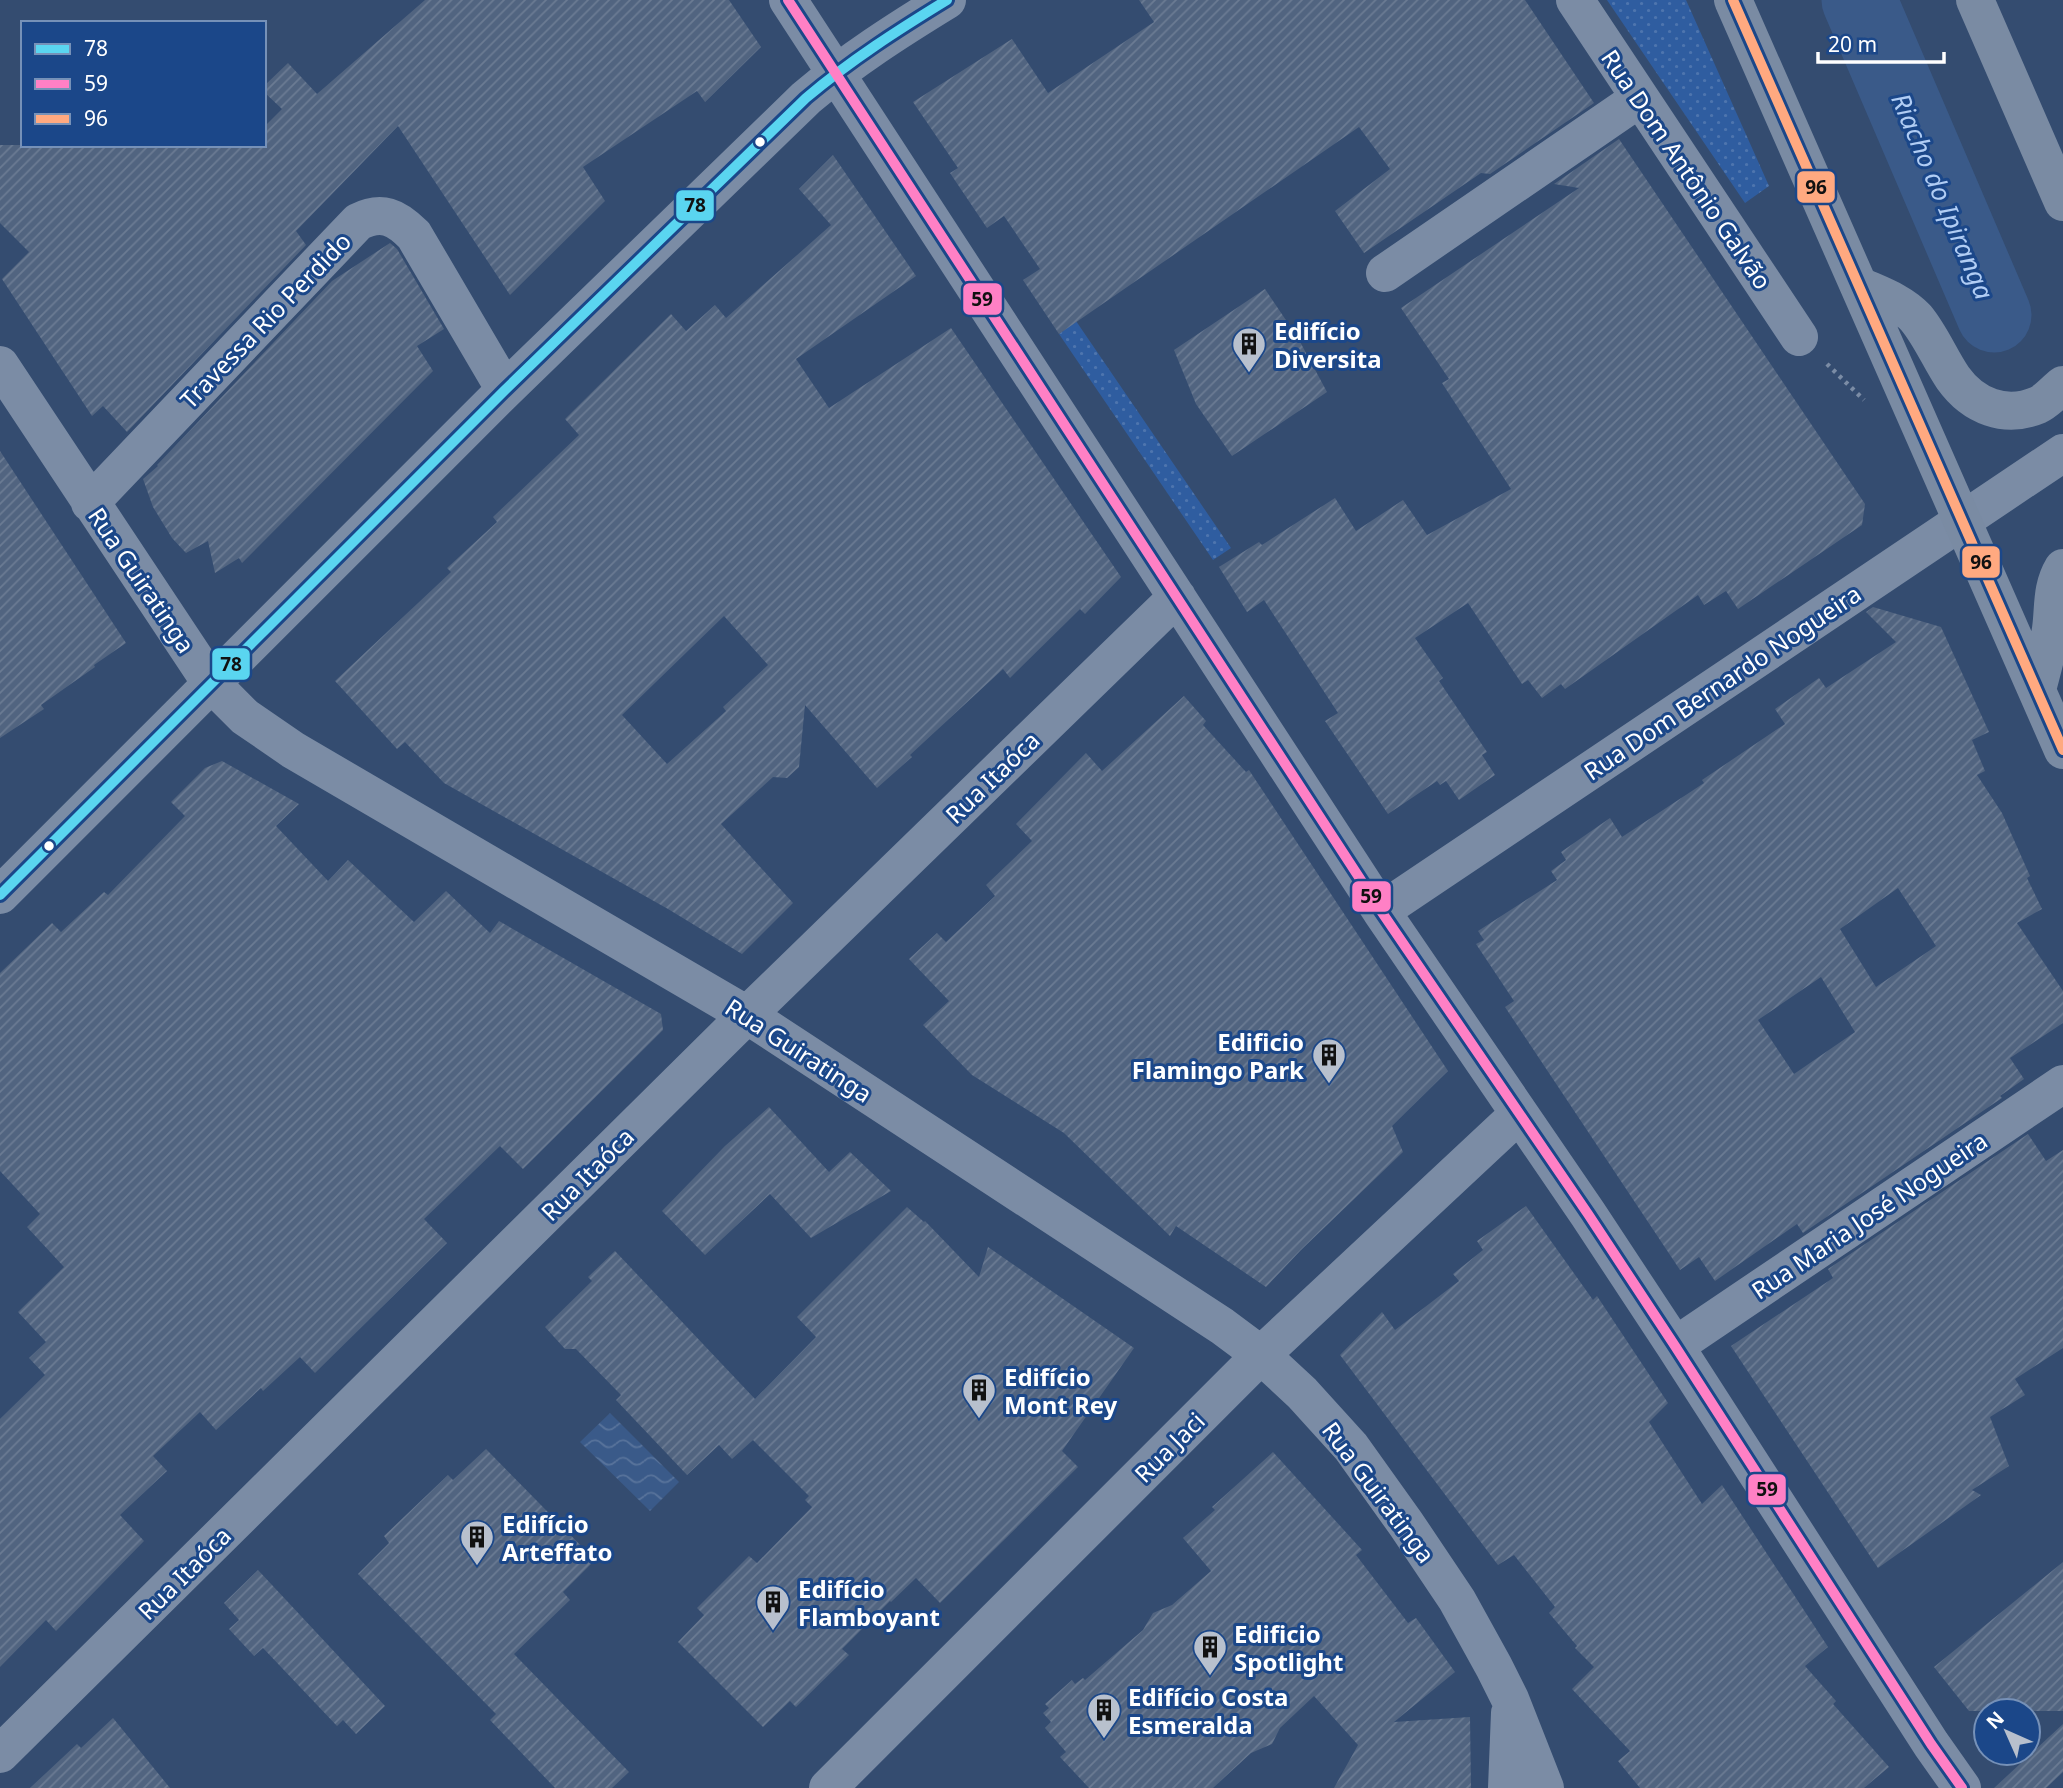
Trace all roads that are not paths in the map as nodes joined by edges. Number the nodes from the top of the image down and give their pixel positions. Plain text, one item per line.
1 (788, 0) edge
2 (947, 0) edge
3 (1575, 0) edge
4 (1733, 0) edge
5 (1975, 0) edge
6 (836, 72) junction
7 (1640, 98) junction
8 (2063, 202) edge
9 (1385, 273) dead end
10 (1860, 286) junction
11 (1799, 337) dead end
12 (0, 365) edge
13 (2063, 385) edge
14 (505, 390) junction
15 (2063, 453) edge
16 (90, 503) junction
17 (1968, 517) junction
18 (2063, 568) edge
19 (1177, 597) junction
20 (211, 683) junction
21 (2037, 690) junction
22 (2063, 750) edge
23 (0, 895) edge
24 (1381, 911) junction
25 (747, 1015) junction
26 (2063, 1084) edge
27 (1519, 1114) junction
28 (1675, 1346) junction
29 (1261, 1355) junction
30 (1510, 1699) junction
31 (0, 1754) edge
32 (828, 1788) edge
33 (1507, 1788) edge
34 (1545, 1788) edge
35 (1962, 1788) edge

1 - 6 street
2 - 6 street
3 - 7 street, Rua Dom Antônio Galvão
4 - 10 main road
5 - 8 main road
6 - 14 street
6 - 19 street
7 - 9 street
7 - 11 street, Rua Dom Antônio Galvão
10 - 13 main road
10 - 17 main road
12 - 16 street, Rua Guiratinga
14 - 16 street, Travessa Rio Perdido
14 - 20 street
15 - 17 street, Rua Dom Bernardo Nogueira
16 - 20 street, Rua Guiratinga
17 - 21 main road
17 - 24 street, Rua Dom Bernardo Nogueira
18 - 21 main road
19 - 24 street
19 - 25 street, Rua Itaóca
20 - 23 street
20 - 25 street, Rua Guiratinga
21 - 22 main road
24 - 27 street
25 - 29 street, Rua Guiratinga
25 - 31 street, Rua Itaóca
26 - 28 street, Rua Maria José Nogueira
27 - 28 street
27 - 29 street, Rua Jaci
28 - 35 street
29 - 30 street, Rua Guiratinga
29 - 32 street, Rua Jaci
30 - 33 street
30 - 34 street, Rua Guiratinga

